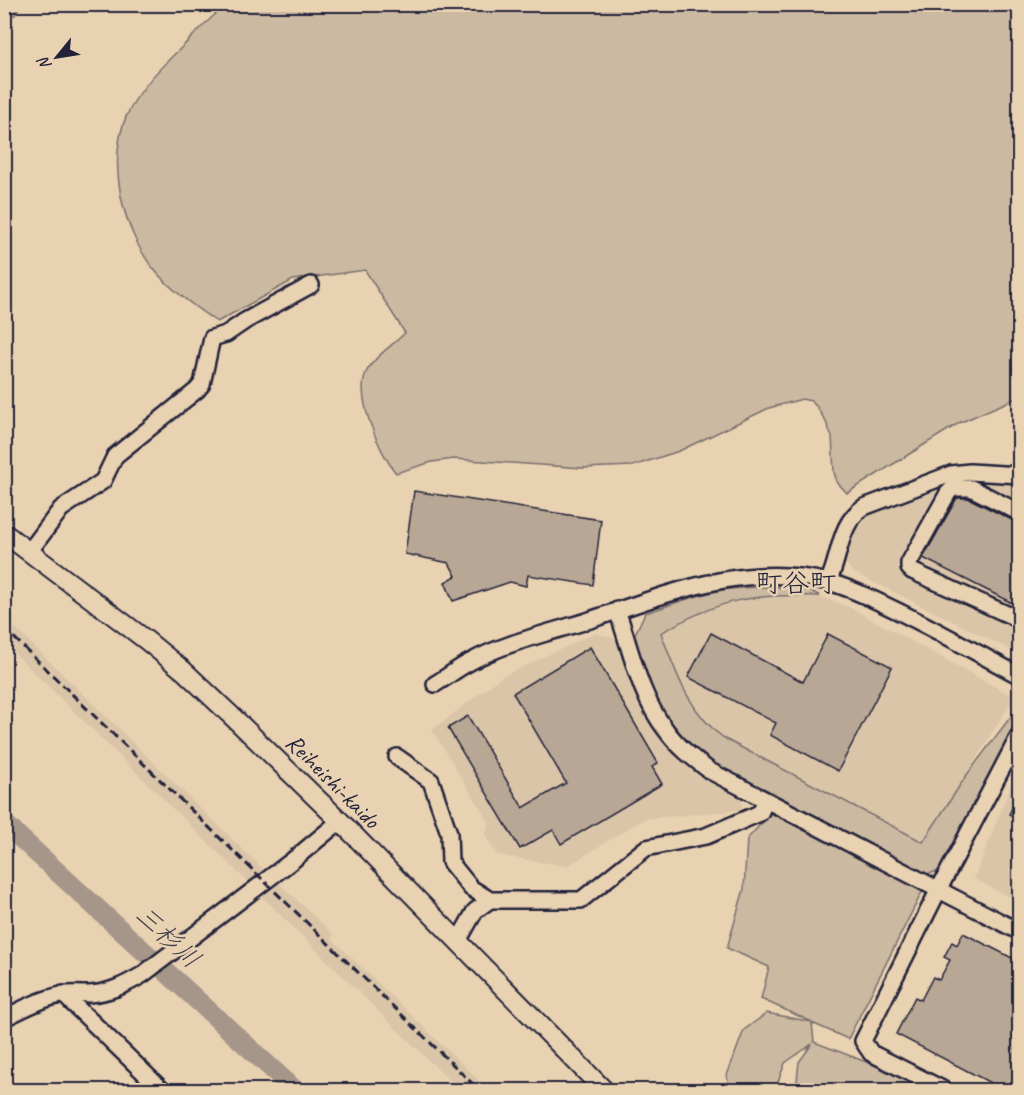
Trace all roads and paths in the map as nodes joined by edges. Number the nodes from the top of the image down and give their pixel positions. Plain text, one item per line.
1 (311, 285) dead end
2 (1020, 475) edge
3 (1020, 513) edge
4 (4, 533) edge
5 (30, 552) junction
6 (828, 582) junction
7 (617, 610) junction
8 (1015, 618) edge
9 (1020, 676) edge
10 (435, 684) dead end
11 (1020, 735) edge
12 (398, 757) dead end
13 (766, 800) junction
14 (340, 821) junction
15 (939, 889) junction
16 (490, 900) junction
17 (1020, 932) edge
18 (458, 941) junction
19 (63, 994) junction
20 (4, 1017) edge
21 (162, 1090) edge
22 (604, 1090) edge
23 (944, 1090) edge

1 - 5 street
2 - 6 street
3 - 8 street
4 - 5 main road, Reiheishi-kaido
5 - 14 main road, Reiheishi-kaido
6 - 7 street
6 - 9 street
7 - 10 street
7 - 13 street
11 - 15 street
12 - 16 street
13 - 15 street
13 - 16 street
14 - 18 main road, Reiheishi-kaido
14 - 19 street
15 - 17 street
15 - 23 street
16 - 18 street
18 - 22 main road, Reiheishi-kaido
19 - 20 street
19 - 21 street

